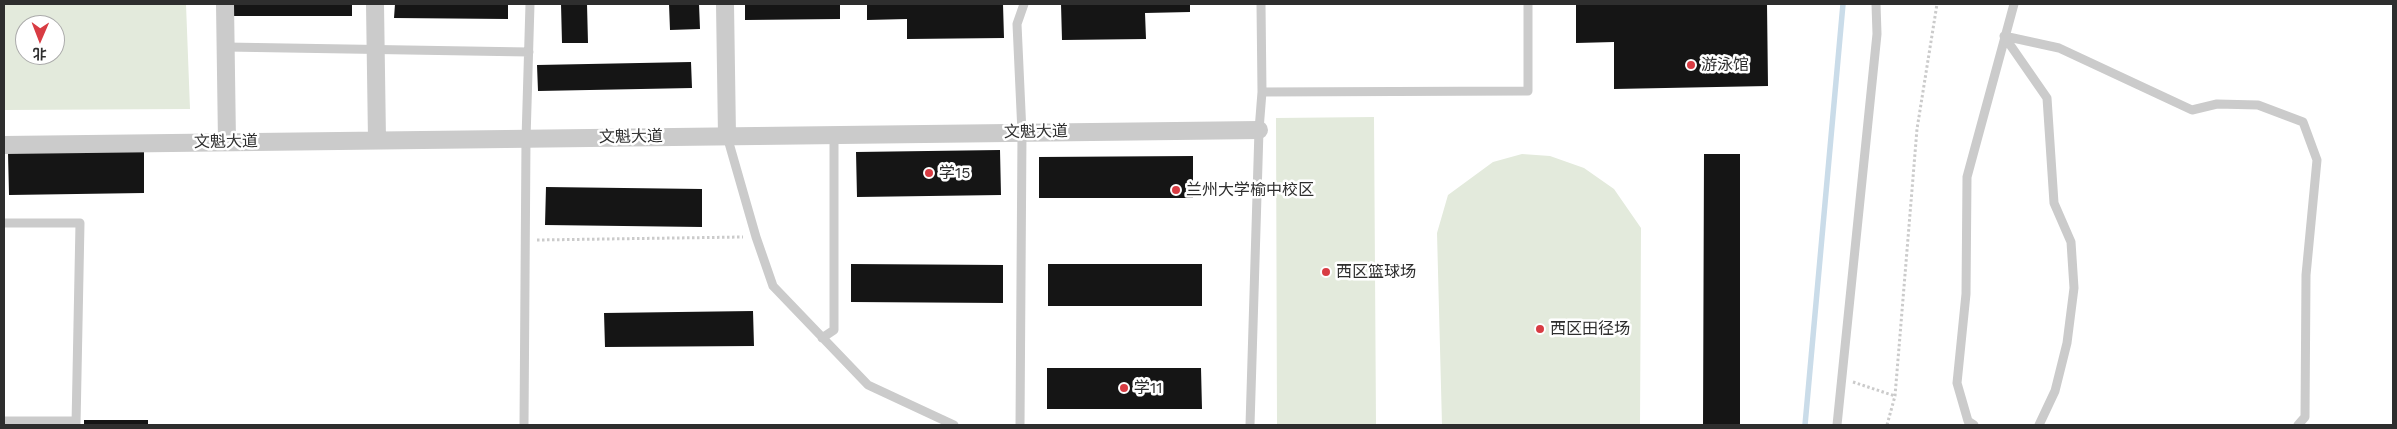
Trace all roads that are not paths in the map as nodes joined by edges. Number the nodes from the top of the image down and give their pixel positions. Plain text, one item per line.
1 (225, 4) edge
2 (375, 4) edge
3 (530, 4) edge
4 (725, 4) edge
5 (1024, 4) edge
6 (1261, 4) edge
7 (1528, 4) edge
8 (1876, 4) edge
9 (2014, 4) edge
10 (2004, 36) junction
11 (226, 47) junction
12 (376, 50) junction
13 (529, 52) junction
14 (1262, 92) junction
15 (1258, 130) junction
16 (1022, 132) junction
17 (834, 135) junction
18 (727, 136) junction
19 (526, 139) junction
20 (377, 140) junction
21 (226, 142) junction
22 (4, 145) edge
23 (4, 223) edge
24 (822, 338) junction
25 (4, 421) edge
26 (76, 423) edge
27 (524, 425) edge
28 (954, 425) edge
29 (1020, 425) edge
30 (1250, 425) edge
31 (1837, 425) edge
32 (1974, 425) edge
33 (2039, 425) edge
34 (2298, 425) edge

1 - 11 street
2 - 12 street
3 - 13 lane
4 - 18 street
5 - 16 lane
6 - 14 lane
7 - 14 lane
8 - 31 lane
9 - 10 lane
10 - 32 lane
10 - 33 lane
10 - 34 lane
11 - 12 lane
11 - 21 street
12 - 13 lane
12 - 20 street
13 - 19 lane
14 - 15 lane
15 - 16 street, 文魁大道
15 - 30 lane
16 - 17 street, 文魁大道
16 - 29 lane
17 - 18 street, 文魁大道
17 - 24 lane
18 - 19 street, 文魁大道
18 - 24 lane
19 - 20 street, 文魁大道
19 - 27 lane
20 - 21 street, 文魁大道
21 - 22 street, 文魁大道
23 - 26 lane
24 - 28 lane
25 - 26 lane

